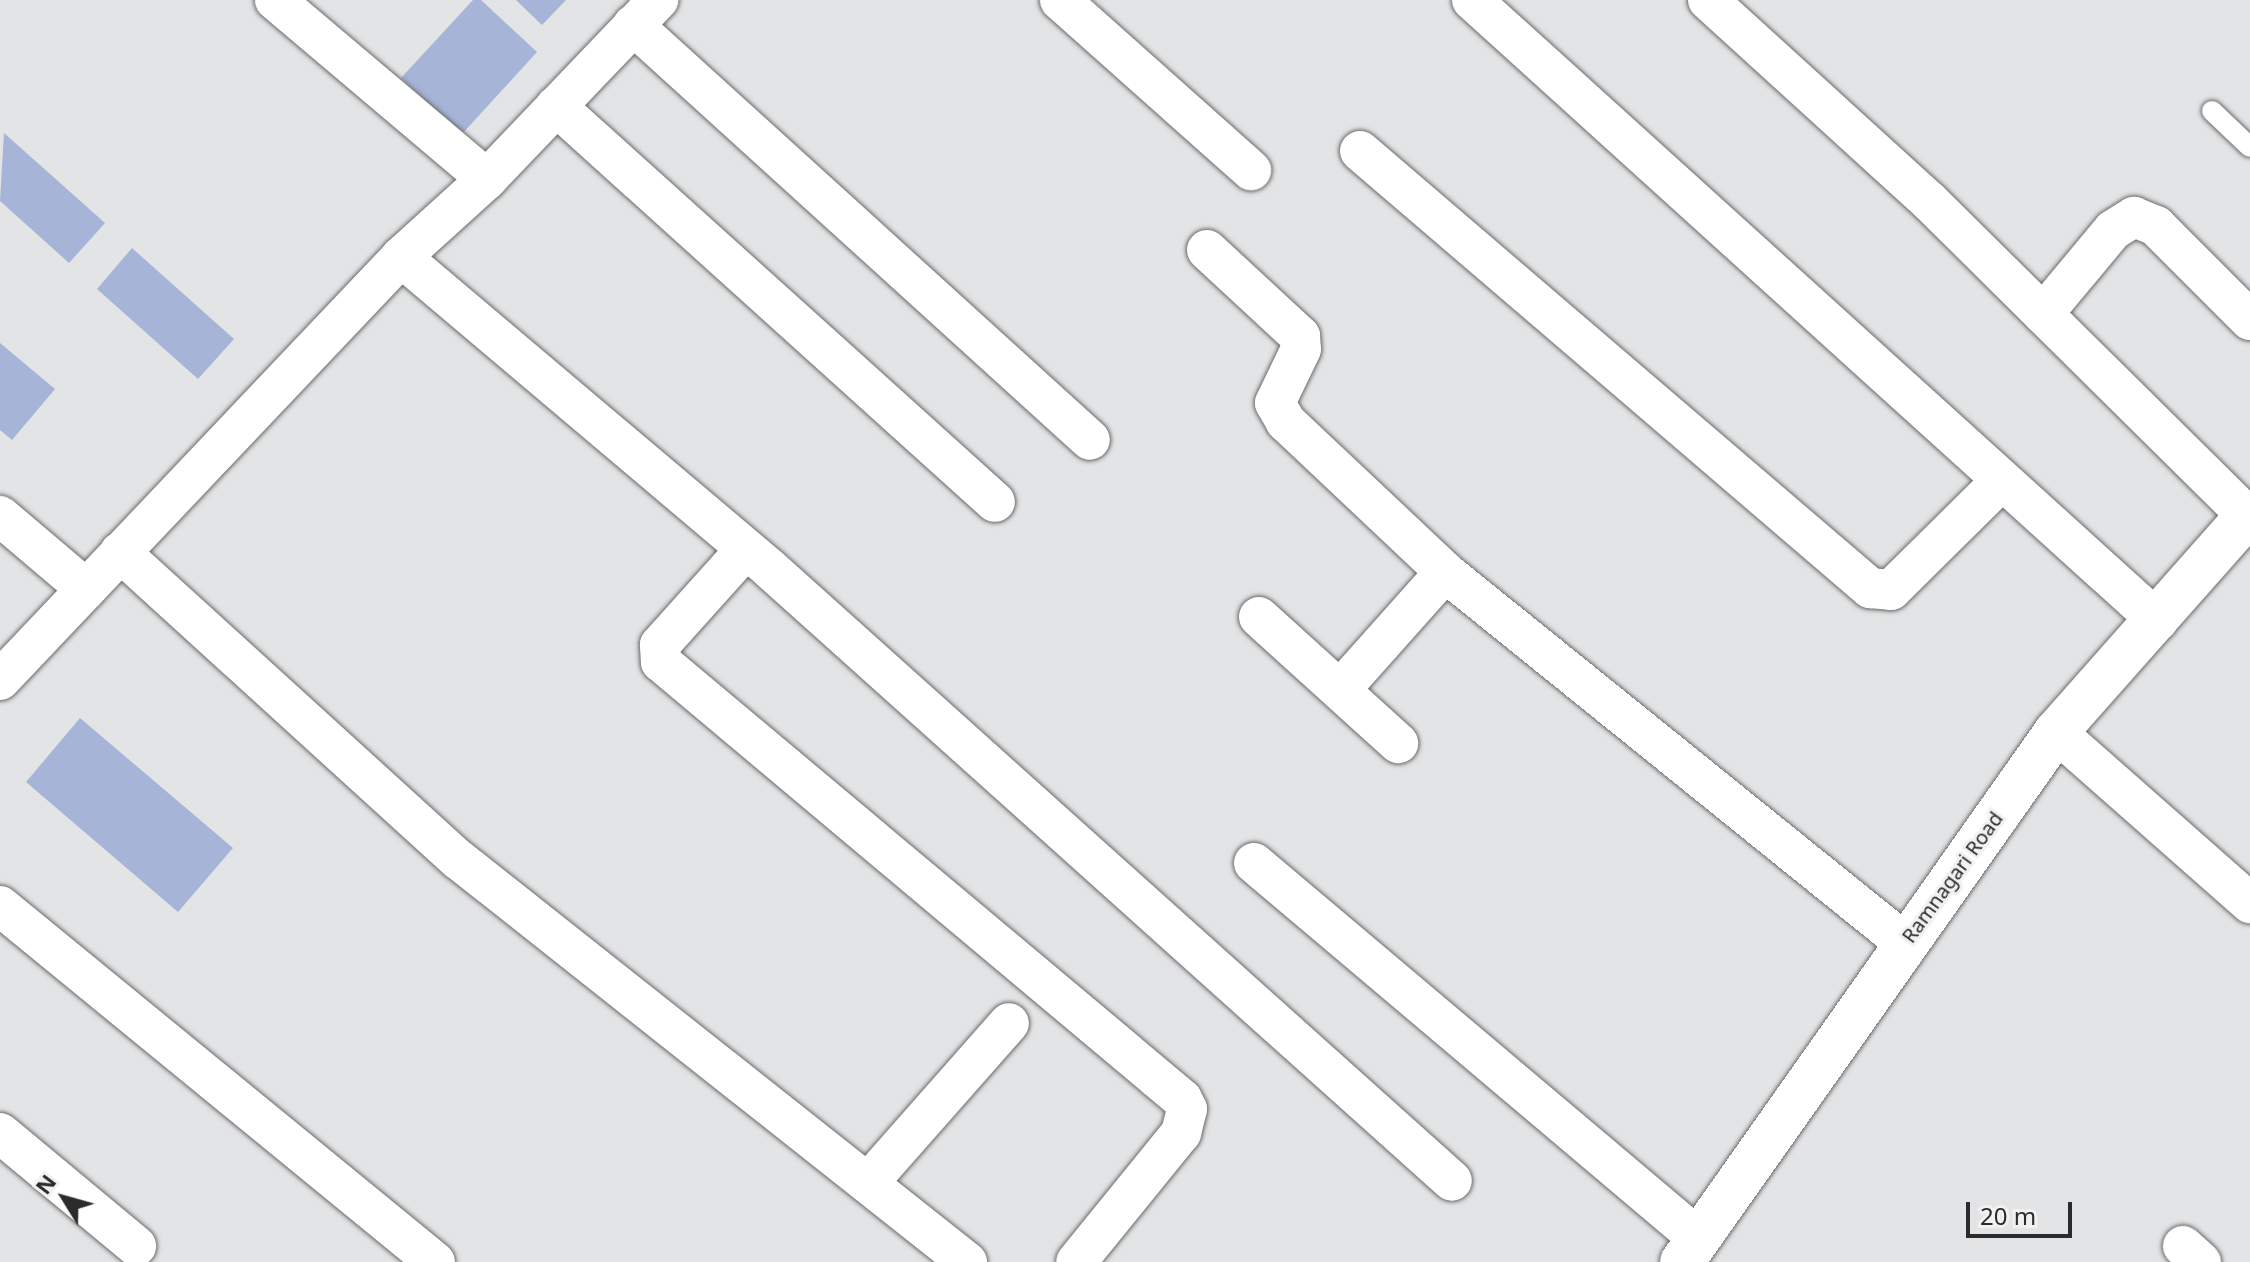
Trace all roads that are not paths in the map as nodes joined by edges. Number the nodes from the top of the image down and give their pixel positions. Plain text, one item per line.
1 (275, 0) edge
2 (1060, 0) edge
3 (1472, 0) edge
4 (1708, 0) edge
5 (646, 13) edge
6 (556, 106) junction
7 (2212, 111) dead end
8 (2250, 147) edge
9 (1360, 151) dead end
10 (1251, 170) dead end
11 (487, 179) junction
12 (1207, 250) dead end
13 (401, 257) junction
14 (2043, 314) junction
15 (2250, 320) edge
16 (1090, 440) dead end
17 (2002, 480) junction
18 (995, 502) dead end
19 (0, 516) edge
20 (2244, 530) edge
21 (746, 549) junction
22 (120, 552) junction
23 (1445, 572) junction
24 (86, 589) junction
25 (1259, 617) dead end
26 (2158, 621) junction
27 (0, 680) edge
28 (1340, 690) junction
29 (2056, 732) junction
30 (1398, 743) dead end
31 (1254, 863) dead end
32 (2250, 903) edge
33 (0, 906) edge
34 (1905, 943) junction
35 (1009, 1023) dead end
36 (0, 1133) edge
37 (1452, 1181) dead end
38 (868, 1183) junction
39 (136, 1246) dead end
40 (1690, 1250) edge
41 (435, 1262) edge
42 (967, 1262) edge
43 (1076, 1262) edge

1 - 11 street
2 - 10 street
3 - 17 street
4 - 14 street
5 - 6 street
5 - 16 street
6 - 11 street
6 - 18 street
7 - 8 lane
9 - 17 street
11 - 13 street
12 - 23 street
13 - 21 street
13 - 22 street
14 - 15 street
14 - 20 street
17 - 26 street
19 - 24 street
20 - 26 street, Ramnagari Road
21 - 37 street
21 - 43 street
22 - 24 street
22 - 38 street
23 - 28 street
23 - 34 street
24 - 27 street
25 - 28 street
26 - 29 street, Ramnagari Road
28 - 30 street
29 - 32 street
29 - 34 street, Ramnagari Road
31 - 40 street
33 - 41 street
34 - 40 street, Ramnagari Road
35 - 38 street
36 - 39 street
38 - 42 street

